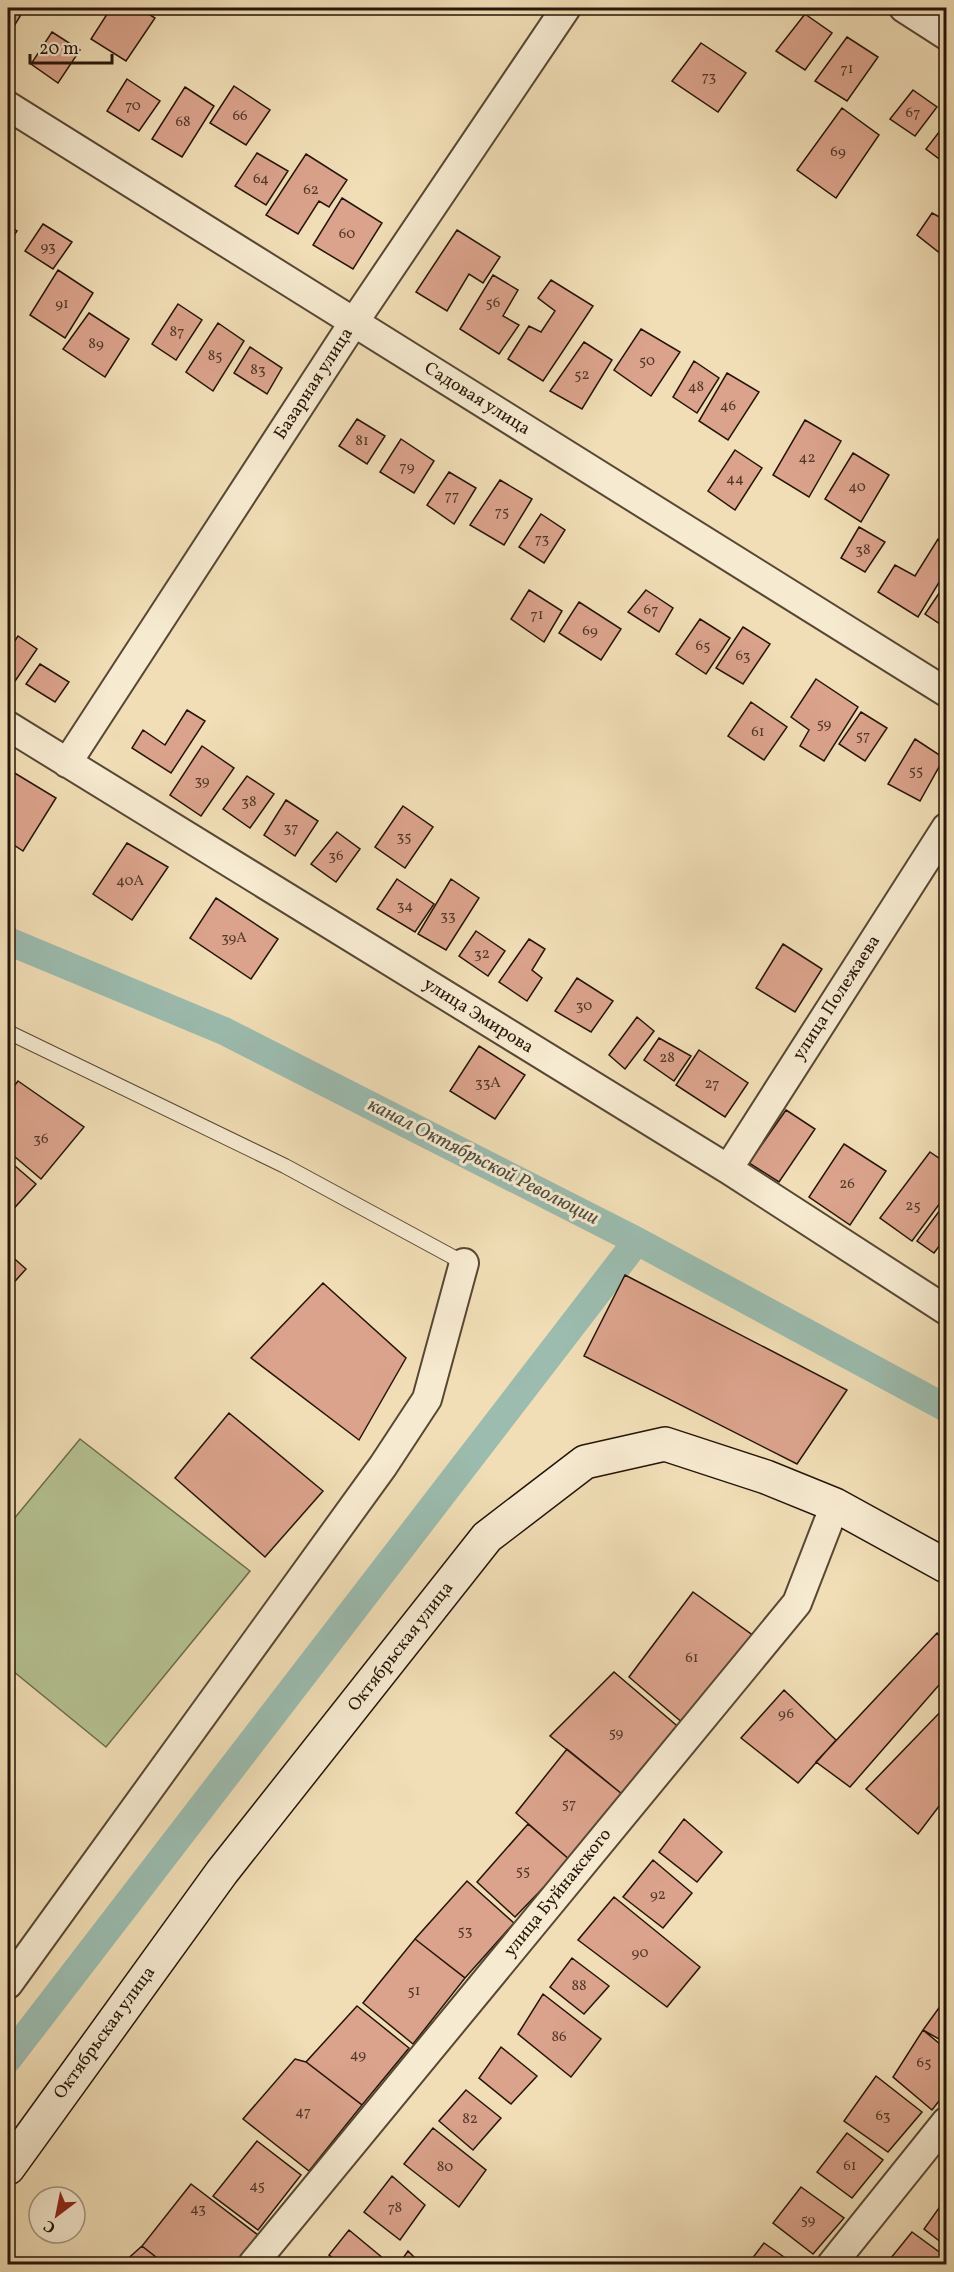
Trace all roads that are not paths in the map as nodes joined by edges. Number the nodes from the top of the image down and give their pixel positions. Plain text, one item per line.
1 (566, 8) edge
2 (904, 8) edge
3 (946, 35) edge
4 (8, 106) edge
5 (354, 322) junction
6 (946, 692) edge
7 (8, 726) edge
8 (67, 764) junction
9 (946, 828) edge
10 (8, 1032) edge
11 (728, 1169) junction
12 (464, 1263) joint
13 (946, 1310) edge
14 (835, 1505) junction
15 (946, 1566) edge
16 (8, 1984) edge
17 (946, 2122) edge
18 (8, 2168) edge
19 (253, 2265) edge
20 (832, 2265) edge

1 - 5 street, Базарная улица
2 - 3 street
4 - 5 street, Садовая улица
5 - 6 street, Садовая улица
5 - 8 street, Базарная улица
7 - 8 street, улица Эмирова
8 - 11 street, улица Эмирова
9 - 11 street, улица Полежаева
10 - 12 lane
11 - 13 street, улица Эмирова
12 - 16 street
14 - 15 street, Октябрьская улица
14 - 18 street, Октябрьская улица
14 - 19 street, улица Буйнакского
17 - 20 street

